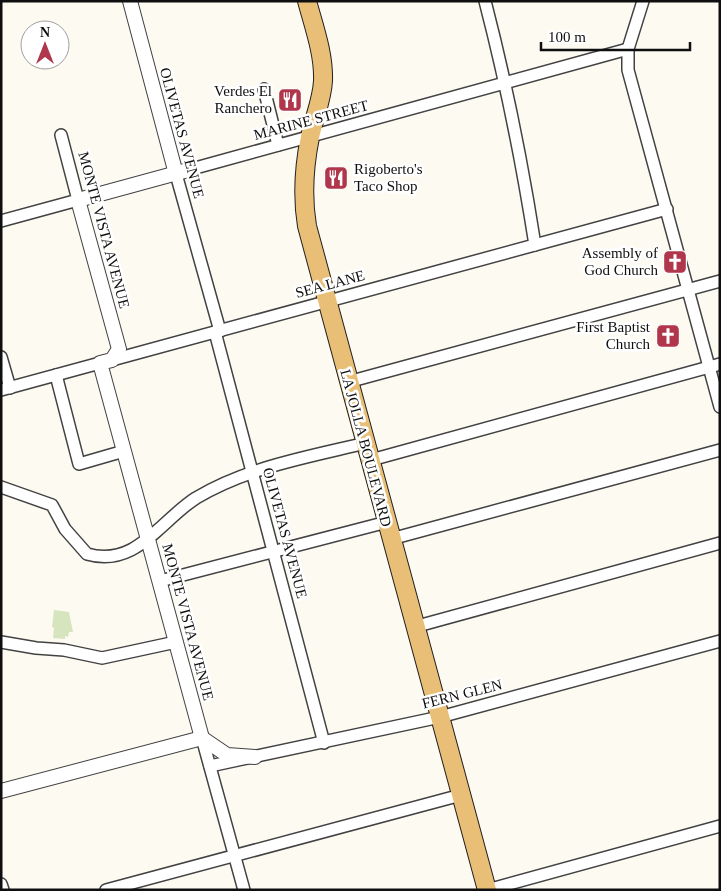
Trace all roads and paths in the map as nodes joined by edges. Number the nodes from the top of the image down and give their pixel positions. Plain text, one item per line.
1 (130, 1) edge
2 (307, 1) edge
3 (486, 1) edge
4 (643, 1) edge
5 (628, 48) junction
6 (506, 81) junction
7 (264, 89) dead end
8 (61, 135) dead end
9 (310, 136) junction
10 (278, 146) junction
11 (182, 172) junction
12 (78, 200) junction
13 (667, 209) junction
14 (1, 221) edge
15 (535, 245) junction
16 (720, 281) edge
17 (688, 290) junction
18 (327, 301) junction
19 (218, 332) junction
20 (1, 357) edge
21 (106, 362) junction
22 (714, 365) edge
23 (56, 376) junction
24 (348, 382) junction
25 (5, 389) edge
26 (720, 407) edge
27 (366, 443) junction
28 (720, 450) edge
29 (124, 451) junction
30 (371, 460) junction
31 (251, 472) junction
32 (1, 487) edge
33 (386, 522) junction
34 (148, 539) junction
35 (391, 539) junction
36 (720, 543) edge
37 (273, 552) junction
38 (160, 581) junction
39 (414, 627) junction
40 (720, 641) edge
41 (1, 642) edge
42 (176, 642) junction
43 (440, 717) junction
44 (202, 738) junction
45 (324, 743) junction
46 (255, 757) junction
47 (210, 766) junction
48 (1, 791) edge
49 (461, 795) junction
50 (720, 826) edge
51 (234, 855) junction
52 (1, 884) edge
53 (3, 890) edge
54 (106, 890) edge
55 (244, 890) edge
56 (487, 890) edge

1 - 11 street, OLIVETAS AVENUE
2 - 9 main road, LA JOLLA BOULEVARD
3 - 6 street
4 - 5 street
5 - 6 street, MARINE STREET
5 - 13 street
6 - 9 street, MARINE STREET
6 - 15 street
7 - 10 street
8 - 12 street, MONTE VISTA AVENUE
9 - 10 street, MARINE STREET
9 - 18 main road, LA JOLLA BOULEVARD
10 - 11 street, MARINE STREET
11 - 12 street, MARINE STREET
11 - 19 street, OLIVETAS AVENUE
12 - 14 street, MARINE STREET
12 - 21 street, MONTE VISTA AVENUE
13 - 15 street, SEA LANE
13 - 17 street
15 - 18 street, SEA LANE
16 - 17 street
17 - 22 street
17 - 24 street
18 - 19 street, SEA LANE
18 - 24 main road, LA JOLLA BOULEVARD
19 - 21 street, SEA LANE
19 - 31 street, OLIVETAS AVENUE
20 - 25 street
21 - 23 street, SEA LANE
21 - 29 street, MONTE VISTA AVENUE
22 - 26 street
22 - 30 street
23 - 25 street, SEA LANE
23 - 29 street
24 - 27 main road, LA JOLLA BOULEVARD
27 - 30 main road, LA JOLLA BOULEVARD
27 - 31 street
28 - 35 street
29 - 34 street, MONTE VISTA AVENUE
30 - 33 main road, LA JOLLA BOULEVARD
31 - 34 street
31 - 37 street, OLIVETAS AVENUE
32 - 34 street
33 - 35 main road, LA JOLLA BOULEVARD
33 - 37 street
34 - 38 street, MONTE VISTA AVENUE
35 - 39 main road, LA JOLLA BOULEVARD
36 - 39 street
37 - 38 street
37 - 45 street, OLIVETAS AVENUE
38 - 42 street, MONTE VISTA AVENUE
39 - 43 main road, LA JOLLA BOULEVARD
40 - 43 street, FERN GLEN
41 - 42 street
42 - 44 street, MONTE VISTA AVENUE
43 - 45 street, FERN GLEN
43 - 49 main road, LA JOLLA BOULEVARD
44 - 46 street
44 - 47 street, MONTE VISTA AVENUE
44 - 48 street
45 - 46 street, FERN GLEN
46 - 47 street, FERN GLEN
47 - 51 street, MONTE VISTA AVENUE
49 - 51 street
49 - 56 main road, LA JOLLA BOULEVARD
50 - 56 street
51 - 54 street
51 - 55 street, MONTE VISTA AVENUE
52 - 53 street

